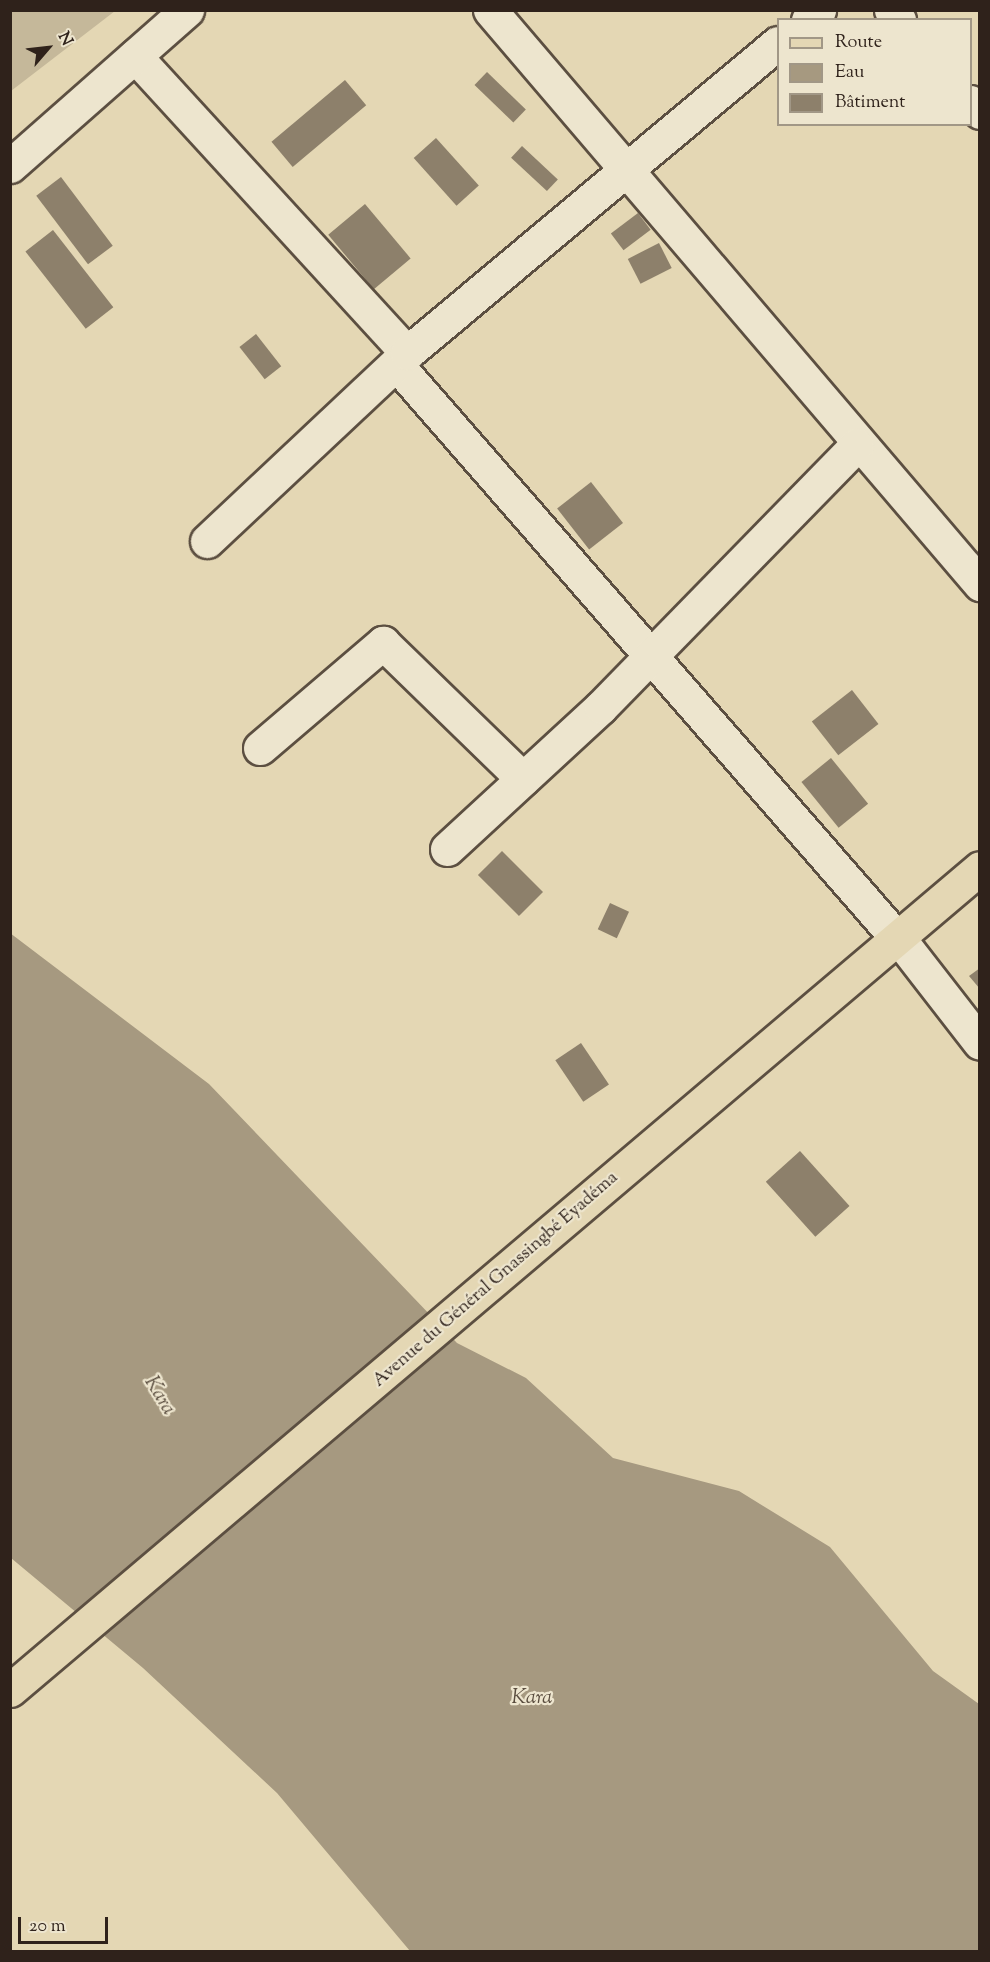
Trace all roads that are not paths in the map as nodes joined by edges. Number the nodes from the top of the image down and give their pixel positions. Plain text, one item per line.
1 (187, 10) edge
2 (490, 10) edge
3 (777, 45) edge
4 (135, 56) junction
5 (10, 166) edge
6 (623, 168) junction
7 (402, 359) junction
8 (857, 445) junction
9 (207, 541) dead end
10 (980, 584) edge
11 (649, 654) junction
12 (260, 748) dead end
13 (523, 778) junction
14 (447, 849) dead end
15 (980, 868) edge
16 (896, 936) junction
17 (980, 1043) edge
18 (10, 1690) edge

1 - 4 street
2 - 6 street
3 - 6 street
4 - 5 street
4 - 7 street
6 - 7 street
6 - 8 street
7 - 9 street
7 - 11 street
8 - 10 street
8 - 11 street
11 - 13 street
11 - 16 street
12 - 13 street
13 - 14 street
15 - 16 main road, Avenue du Général Gnassingbé Eyadéma
16 - 17 street
16 - 18 main road, Avenue du Général Gnassingbé Eyadéma

